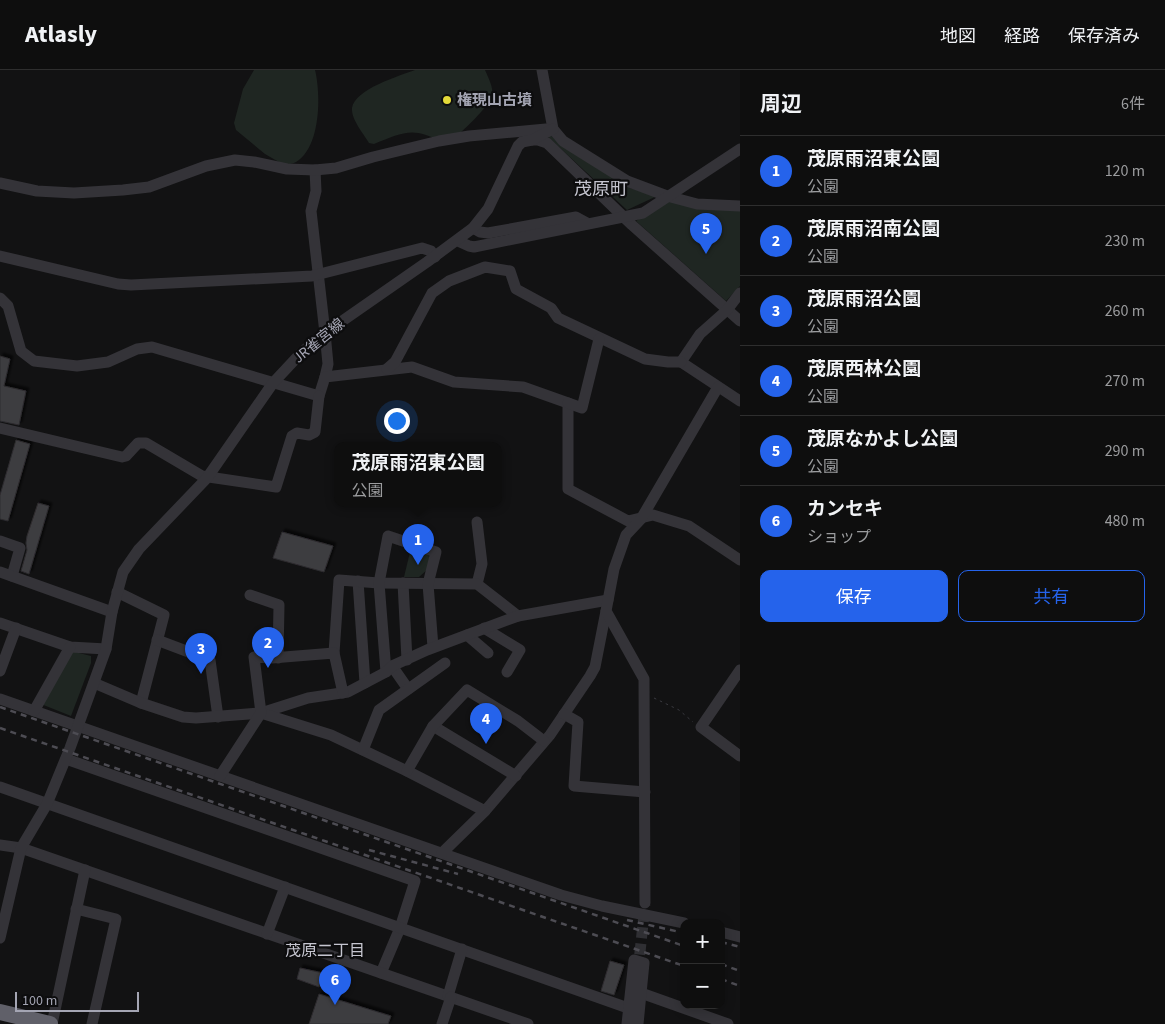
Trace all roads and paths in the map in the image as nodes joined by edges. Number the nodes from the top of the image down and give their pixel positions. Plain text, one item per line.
1 (542, 70) edge
2 (553, 128) junction
3 (532, 140) junction
4 (740, 149) edge
5 (315, 170) junction
6 (0, 183) edge
7 (667, 196) junction
8 (740, 206) edge
9 (624, 217) junction
10 (587, 223) junction
11 (473, 228) junction
12 (458, 241) junction
13 (0, 256) edge
14 (435, 256) junction
15 (318, 275) junction
16 (740, 293) edge
17 (0, 298) edge
18 (727, 310) junction
19 (740, 321) edge
20 (325, 333) junction
21 (599, 339) junction
22 (681, 362) junction
23 (387, 369) junction
24 (325, 377) junction
25 (273, 383) junction
26 (718, 387) junction
27 (319, 396) junction
28 (740, 401) edge
29 (568, 403) junction
30 (0, 428) edge
31 (207, 478) junction
32 (641, 519) junction
33 (478, 522) dead end
34 (0, 541) edge
35 (740, 560) edge
36 (0, 572) edge
37 (12, 576) junction
38 (358, 581) junction
39 (379, 583) junction
40 (402, 583) junction
41 (428, 584) junction
42 (477, 584) junction
43 (117, 592) junction
44 (250, 595) dead end
45 (607, 605) junction
46 (112, 612) junction
47 (518, 616) junction
48 (0, 623) edge
49 (16, 628) junction
50 (484, 628) junction
51 (467, 635) junction
52 (157, 640) junction
53 (70, 647) junction
54 (433, 647) junction
55 (106, 649) junction
56 (334, 653) junction
57 (488, 653) dead end
58 (278, 658) junction
59 (407, 660) junction
60 (445, 663) dead end
61 (389, 669) junction
62 (0, 670) edge
63 (740, 670) edge
64 (507, 672) dead end
65 (365, 682) junction
66 (94, 683) junction
67 (408, 689) junction
68 (343, 693) junction
69 (644, 694) junction
70 (0, 699) edge
71 (140, 702) junction
72 (34, 711) junction
73 (261, 713) junction
74 (564, 714) junction
75 (218, 717) junction
76 (79, 726) junction
77 (433, 726) junction
78 (701, 727) junction
79 (544, 742) junction
80 (363, 750) junction
81 (740, 756) edge
82 (66, 759) junction
83 (407, 771) junction
84 (220, 776) junction
85 (516, 776) junction
86 (0, 787) edge
87 (645, 792) junction
88 (47, 804) junction
89 (485, 811) junction
90 (645, 812) junction
91 (0, 845) edge
92 (21, 848) junction
93 (442, 853) junction
94 (85, 870) junction
95 (285, 888) junction
96 (645, 903) tunnel mouth
97 (76, 909) junction
98 (639, 914) junction
99 (651, 916) junction
100 (680, 922) edge
101 (400, 928) junction
102 (725, 933) edge
103 (267, 934) junction
104 (740, 937) edge
105 (0, 938) edge
106 (462, 949) junction
107 (638, 972) tunnel mouth
108 (382, 973) junction
109 (641, 993) junction
110 (450, 997) junction
111 (628, 1008) junction
112 (0, 1012) edge
113 (51, 1024) edge
114 (92, 1024) edge
115 (442, 1024) edge
116 (528, 1024) edge
117 (627, 1024) edge
118 (633, 1024) edge
119 (638, 1024) edge
120 (728, 1024) edge

1 - 2 street
2 - 3 street, JR雀宮線
2 - 5 street
2 - 7 street
3 - 9 street
3 - 11 street, JR雀宮線
4 - 7 street
5 - 6 street
5 - 15 street
7 - 8 street
7 - 9 street
9 - 10 street
9 - 18 street
10 - 11 street
10 - 12 street
11 - 12 street, JR雀宮線
12 - 14 street, JR雀宮線
13 - 15 street
14 - 15 street
14 - 20 street, JR雀宮線
15 - 20 street
16 - 18 street
17 - 25 street
18 - 19 street
18 - 22 street
20 - 24 street
20 - 25 street, JR雀宮線
21 - 22 street
21 - 23 street
21 - 29 street
22 - 26 street
23 - 24 street
23 - 29 street
24 - 27 street
25 - 27 street
25 - 31 street, JR雀宮線
26 - 28 street
26 - 32 street
27 - 31 street
29 - 32 street
30 - 31 street
31 - 43 street, JR雀宮線
32 - 35 street
32 - 45 street
33 - 42 street
34 - 37 street
36 - 37 street
37 - 46 street
38 - 39 street
38 - 56 street
38 - 65 street
39 - 40 street
39 - 41 street
39 - 61 street
40 - 41 street
40 - 59 street
41 - 42 street
41 - 54 street
42 - 47 street
43 - 46 street, JR雀宮線
43 - 52 street
44 - 58 street
45 - 47 street
45 - 69 street
45 - 74 street
46 - 55 street, JR雀宮線
47 - 50 street
48 - 49 street
49 - 53 street
49 - 62 street
50 - 51 street
50 - 64 street
51 - 54 street
51 - 57 street
52 - 71 street
52 - 75 street
53 - 55 street
53 - 72 street
54 - 59 street
55 - 66 street, JR雀宮線
56 - 58 street
56 - 68 street
58 - 73 street
59 - 61 street
60 - 67 street
61 - 65 street
61 - 67 street
63 - 78 street
65 - 68 street
66 - 71 street
66 - 76 street, JR雀宮線
67 - 80 street
68 - 73 street
69 - 78 path
69 - 87 street
70 - 72 street
71 - 75 street
72 - 76 street
73 - 75 street
73 - 80 street
73 - 84 street
74 - 79 street
74 - 87 street
76 - 82 street, JR雀宮線
76 - 84 street
77 - 79 street
77 - 83 street
77 - 85 street
78 - 81 street
79 - 85 street
80 - 83 street
82 - 88 street, JR雀宮線
82 - 101 street
83 - 89 street
84 - 93 street
85 - 89 street
86 - 88 street
87 - 90 street
88 - 92 street, JR雀宮線
88 - 95 street
89 - 93 street
90 - 96 street
90 - 98 street
90 - 99 street
91 - 92 street
92 - 94 street
92 - 105 street, JR雀宮線
93 - 98 street
94 - 97 street
94 - 103 street
95 - 101 street
95 - 103 street
97 - 113 street
97 - 114 street
98 - 99 street
99 - 100 street
101 - 106 street
101 - 108 street
102 - 104 street
103 - 108 street
106 - 110 street
106 - 111 street
107 - 118 street
108 - 110 street
109 - 111 street
109 - 119 street
109 - 120 street
110 - 115 street
110 - 116 street
111 - 117 street
112 - 113 highway

